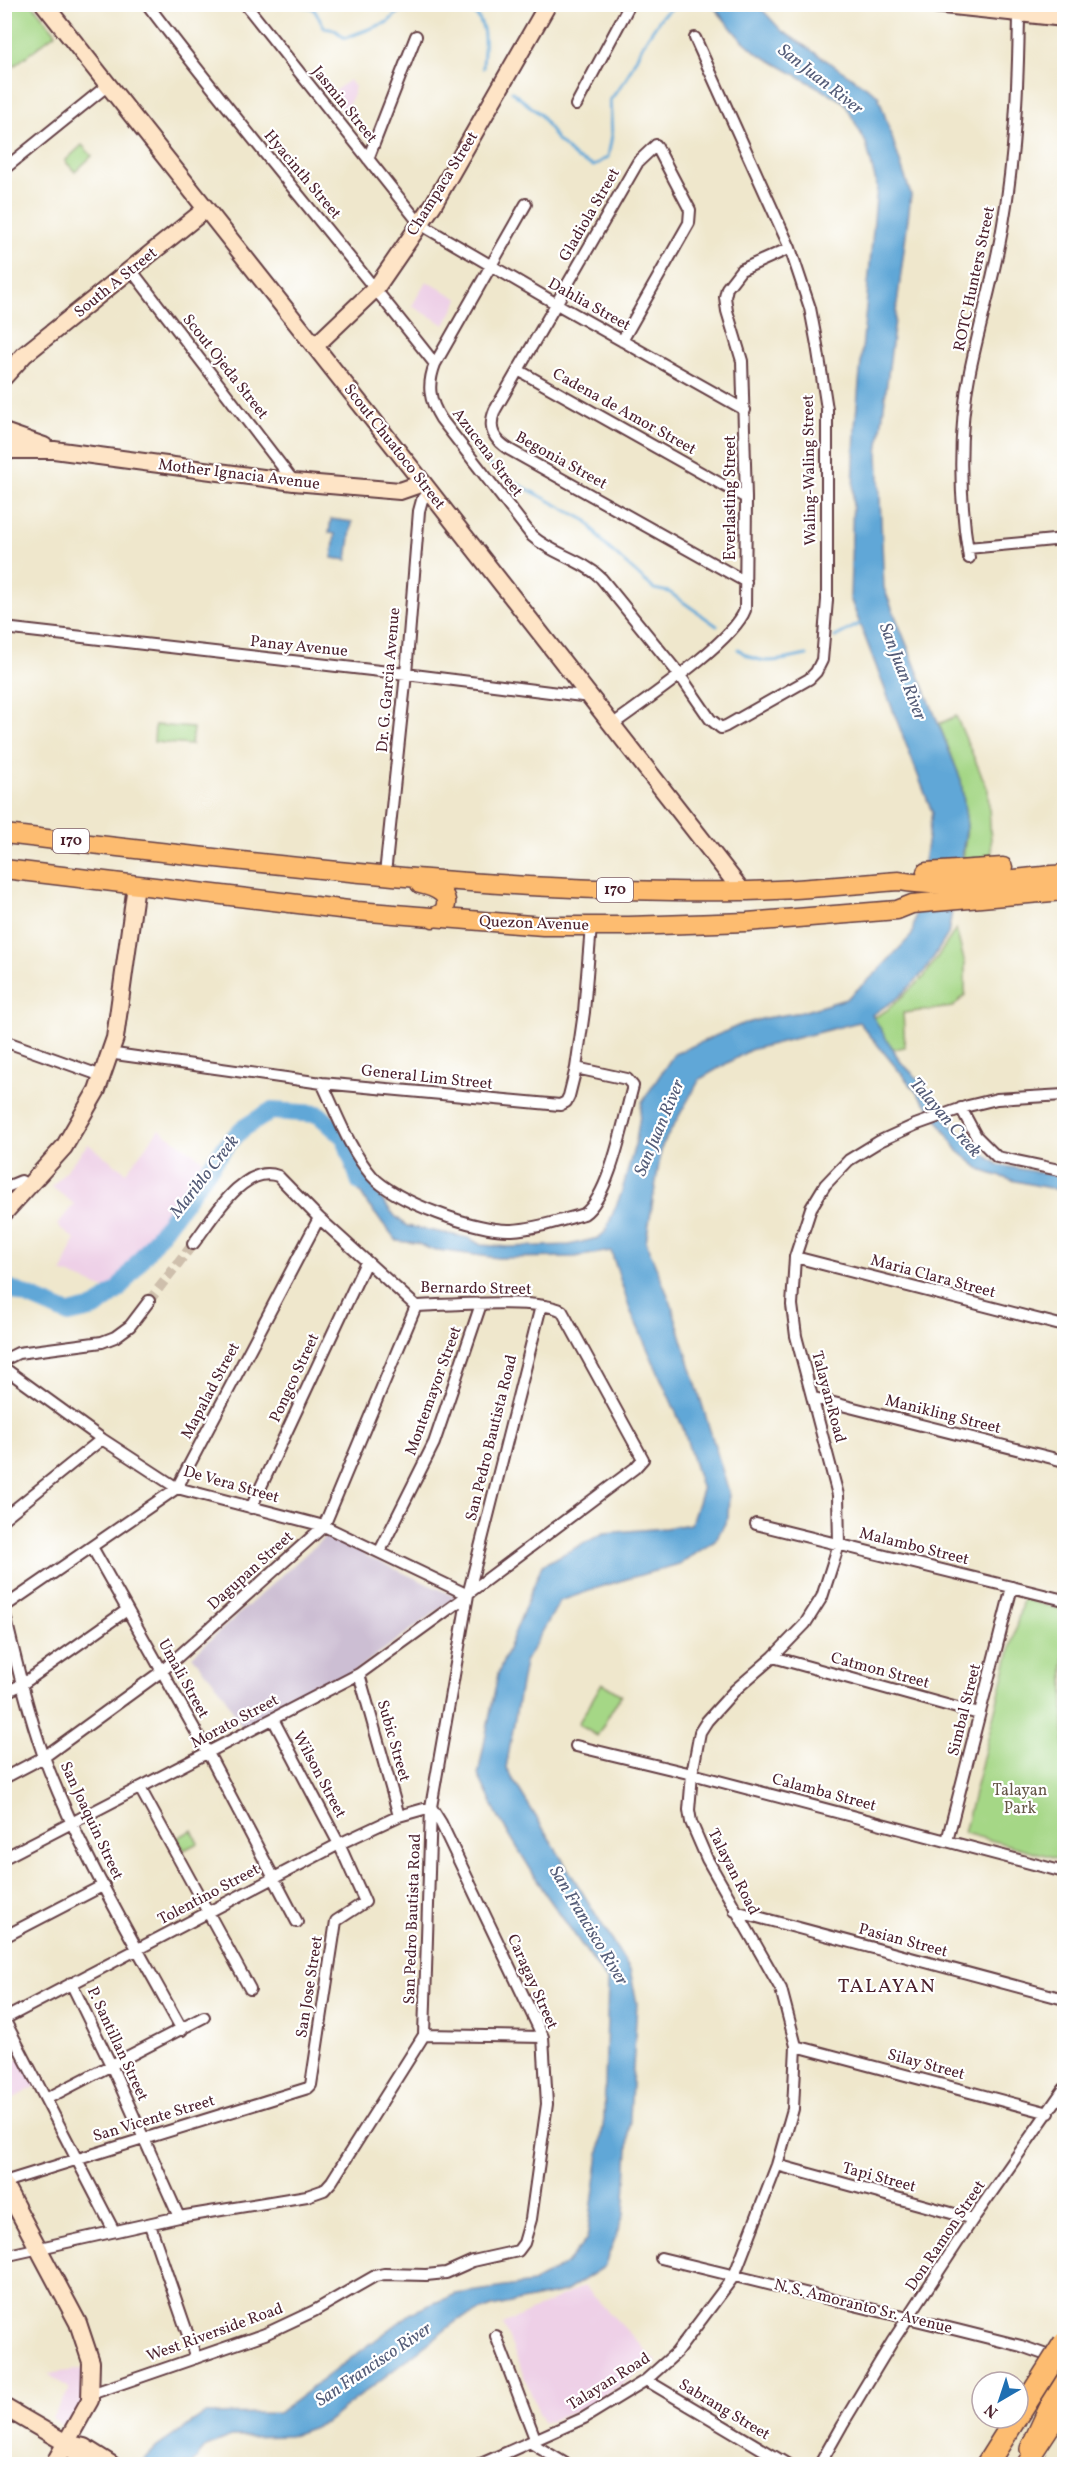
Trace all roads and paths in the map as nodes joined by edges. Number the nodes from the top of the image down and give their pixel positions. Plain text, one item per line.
1 (44, 4) edge
2 (147, 4) edge
3 (245, 4) edge
4 (630, 4) edge
5 (934, 4) edge
6 (544, 6) edge
7 (1019, 15) junction
8 (1065, 18) edge
9 (416, 36) dead end
10 (695, 38) dead end
11 (108, 85) junction
12 (576, 105) dead end
13 (368, 159) junction
14 (4, 169) edge
15 (526, 204) dead end
16 (206, 210) junction
17 (420, 224) junction
18 (790, 248) junction
19 (490, 266) junction
20 (132, 271) junction
21 (376, 288) junction
22 (555, 303) junction
23 (622, 341) junction
24 (315, 346) junction
25 (24, 355) junction
26 (4, 362) edge
27 (435, 364) junction
28 (518, 370) junction
29 (4, 377) edge
30 (745, 410) junction
31 (4, 432) edge
32 (54, 450) junction
33 (4, 452) edge
34 (294, 482) junction
35 (427, 488) junction
36 (746, 498) junction
37 (1065, 538) edge
38 (746, 582) junction
39 (4, 628) edge
40 (406, 674) junction
41 (679, 674) junction
42 (590, 697) junction
43 (612, 725) junction
44 (4, 834) edge
45 (1065, 863) edge
46 (4, 869) edge
47 (378, 873) junction
48 (1065, 874) edge
49 (130, 884) junction
50 (963, 890) junction
51 (742, 891) junction
52 (1065, 891) edge
53 (1065, 903) edge
54 (433, 918) junction
55 (591, 926) junction
56 (4, 1041) edge
57 (108, 1053) junction
58 (576, 1068) junction
59 (102, 1076) junction
60 (322, 1083) junction
61 (1065, 1095) edge
62 (961, 1108) junction
63 (1065, 1171) edge
64 (30, 1187) junction
65 (4, 1188) edge
66 (4, 1213) edge
67 (319, 1218) junction
68 (193, 1244) tunnel mouth
69 (795, 1257) junction
70 (366, 1262) junction
71 (149, 1301) tunnel mouth
72 (481, 1304) junction
73 (416, 1306) junction
74 (541, 1306) junction
75 (1065, 1326) edge
76 (4, 1360) edge
77 (4, 1368) edge
78 (814, 1398) junction
79 (102, 1439) junction
80 (643, 1459) joint
81 (1065, 1461) edge
82 (177, 1488) junction
83 (251, 1508) junction
84 (4, 1518) edge
85 (756, 1524) dead end
86 (324, 1526) junction
87 (839, 1544) junction
88 (92, 1547) junction
89 (380, 1551) junction
90 (1012, 1587) junction
91 (469, 1593) junction
92 (1065, 1600) edge
93 (4, 1606) edge
94 (127, 1610) junction
95 (4, 1611) edge
96 (773, 1657) junction
97 (162, 1671) junction
98 (359, 1674) junction
99 (21, 1685) junction
100 (4, 1694) edge
101 (979, 1714) junction
102 (273, 1719) junction
103 (576, 1746) dead end
104 (208, 1753) junction
105 (44, 1757) junction
106 (692, 1774) junction
107 (4, 1778) edge
108 (140, 1788) junction
109 (431, 1808) junction
110 (399, 1816) junction
111 (72, 1824) junction
112 (947, 1841) junction
113 (339, 1844) junction
114 (4, 1858) edge
115 (1065, 1872) edge
116 (274, 1878) junction
117 (104, 1885) junction
118 (735, 1911) junction
119 (208, 1912) junction
120 (297, 1922) dead end
121 (4, 1937) edge
122 (138, 1949) junction
123 (71, 1983) junction
124 (250, 1989) dead end
125 (1065, 1999) edge
126 (204, 2017) dead end
127 (4, 2019) edge
128 (182, 2030) junction
129 (424, 2035) junction
130 (543, 2037) junction
131 (796, 2046) junction
132 (111, 2065) junction
133 (311, 2085) joint
134 (1065, 2089) edge
135 (46, 2099) junction
136 (1049, 2113) junction
137 (144, 2138) junction
138 (78, 2158) junction
139 (777, 2165) junction
140 (4, 2183) edge
141 (179, 2217) junction
142 (973, 2219) junction
143 (150, 2224) junction
144 (114, 2231) junction
145 (38, 2248) junction
146 (518, 2251) joint
147 (4, 2256) edge
148 (661, 2258) dead end
149 (734, 2276) junction
150 (909, 2318) junction
151 (495, 2336) dead end
152 (1062, 2356) edge
153 (196, 2358) junction
154 (646, 2380) junction
155 (92, 2394) junction
156 (1030, 2399) edge
157 (1065, 2400) edge
158 (1065, 2406) edge
159 (4, 2407) edge
160 (1008, 2430) edge
161 (534, 2442) junction
162 (66, 2443) junction
163 (1026, 2460) edge
164 (54, 2464) edge
165 (89, 2464) edge
166 (110, 2464) edge
167 (481, 2464) edge
168 (566, 2464) edge
169 (787, 2464) edge
170 (820, 2464) edge
171 (986, 2464) edge

1 - 11 street, Scout Chuatoco Street
2 - 21 street, Hyacinth Street
3 - 13 street, Jasmin Street
4 - 12 street
5 - 7 street
6 - 17 street, Champaca Street
7 - 8 street
7 - 37 street, ROTC Hunters Street
9 - 13 street
10 - 18 street, Waling-Waling Street
11 - 14 street
11 - 16 street, Scout Chuatoco Street
13 - 17 street, Jasmin Street
15 - 19 street, Azucena Street
16 - 20 street, South A Street
16 - 24 street, Scout Chuatoco Street
17 - 19 street, Dahlia Street
17 - 21 street, Champaca Street
18 - 30 street, Everlasting Street
18 - 41 street, Waling-Waling Street
19 - 22 street, Dahlia Street
19 - 27 street, Azucena Street
20 - 25 street, South A Street
20 - 34 street, Scout Ojeda Street
21 - 24 street, Champaca Street
21 - 27 street, Hyacinth Street
22 - 23 street, Dahlia Street
22 - 23 street, Gladiola Street
22 - 28 street, Begonia Street
23 - 30 street, Dahlia Street
24 - 35 street, Scout Chuatoco Street
25 - 26 street, South A Street
25 - 29 street, South A Street
27 - 41 street, Azucena Street
28 - 36 street, Cadena de Amor Street
28 - 38 street, Begonia Street
30 - 36 street, Everlasting Street
31 - 32 street, Mother Ignacia Avenue
32 - 33 street, Mother Ignacia Avenue
32 - 34 street, Mother Ignacia Avenue
34 - 35 street, Mother Ignacia Avenue
35 - 40 street, Dr. G. Garcia Avenue
35 - 42 street, Scout Chuatoco Street
36 - 38 street, Everlasting Street
38 - 41 street, Everlasting Street
39 - 40 street, Panay Avenue
40 - 42 street, Panay Avenue
40 - 47 street, Dr. G. Garcia Avenue
41 - 43 street, Everlasting Street
42 - 43 street, Scout Chuatoco Street
43 - 51 street, Scout Chuatoco Street
44 - 47 main road, 170
45 - 50 main road
46 - 49 main road, Quezon Avenue / 170
47 - 51 main road, 170
47 - 54 main road
48 - 50 main road
49 - 54 main road, Quezon Avenue / 170
49 - 57 street
50 - 51 main road, 170
50 - 52 main road
50 - 53 main road
50 - 55 main road, Quezon Avenue / 170
54 - 55 main road, Quezon Avenue / 170
55 - 58 street, General Lim Street
56 - 59 street
57 - 59 street
57 - 60 street, General Lim Street
58 - 60 street, General Lim Street
58 - 60 street
59 - 64 street
61 - 62 street, Talayan Road
62 - 63 street
62 - 69 street, Talayan Road
64 - 65 street
64 - 66 street
67 - 68 street, Bernardo Street
67 - 70 street, Bernardo Street
67 - 82 street, Mapalad Street
69 - 75 street, Maria Clara Street
69 - 78 street, Talayan Road
70 - 73 street, Bernardo Street
70 - 83 street, Pongco Street
71 - 76 street
72 - 73 street, Bernardo Street
72 - 74 street, Bernardo Street
72 - 89 street, Montemayor Street
73 - 86 street, Dagupan Street
74 - 80 street, Bernardo Street
74 - 91 street, San Pedro Bautista Road
77 - 79 street, De Vera Street
78 - 81 street, Manikling Street
78 - 87 street, Talayan Road
79 - 82 street, De Vera Street
79 - 84 street
80 - 91 street, Morato Street
82 - 83 street, De Vera Street
82 - 88 street, Mapalad Street
83 - 86 street, De Vera Street
85 - 87 street, Malambo Street
86 - 89 street, De Vera Street
86 - 97 street, Dagupan Street
87 - 90 street, Malambo Street
87 - 96 street, Talayan Road
88 - 93 street, Mapalad Street
88 - 94 street, Umali Street
89 - 91 street, De Vera Street
90 - 92 street, Malambo Street
90 - 101 street, Simbal Street
91 - 98 street, Morato Street
91 - 109 street, San Pedro Bautista Road
94 - 97 street, Umali Street
94 - 99 street
95 - 99 street, San Joaquin Street
96 - 101 street, Catmon Street
96 - 106 street, Talayan Road
97 - 104 street, Umali Street
97 - 105 street, Dagupan Street
98 - 102 street, Morato Street
98 - 110 street, Subic Street
99 - 100 street
99 - 105 street, San Joaquin Street
101 - 112 street, Simbal Street
102 - 104 street, Morato Street
102 - 113 street, Wilson Street
103 - 106 street, Calamba Street
104 - 108 street, Morato Street
104 - 116 street, Umali Street
105 - 107 street, Dagupan Street
105 - 111 street, San Joaquin Street
106 - 112 street, Calamba Street
106 - 118 street, Talayan Road
108 - 111 street, Morato Street
108 - 119 street
109 - 110 street, Tolentino Street
109 - 129 street, San Pedro Bautista Road
109 - 130 street, Caragay Street
110 - 113 street, Tolentino Street
111 - 114 street, Morato Street
111 - 117 street, San Joaquin Street
112 - 115 street, Calamba Street
113 - 116 street, Tolentino Street
113 - 133 street, San Jose Street
116 - 119 street, Tolentino Street
116 - 120 street, Umali Street
117 - 121 street
117 - 122 street, San Joaquin Street
118 - 125 street, Pasian Street
118 - 131 street, Talayan Road
119 - 122 street, Tolentino Street
119 - 124 street
122 - 123 street, Tolentino Street
122 - 128 street, San Joaquin Street
123 - 127 street, Tolentino Street
123 - 132 street, P. Santillan Street
126 - 128 street
127 - 135 street
128 - 132 street
129 - 130 street
129 - 141 street, San Pedro Bautista Road
130 - 146 street, Caragay Street
131 - 136 street, Silay Street
131 - 139 street, Talayan Road
132 - 135 street
132 - 137 street, P. Santillan Street
133 - 137 street, San Vicente Street
134 - 136 street, Don Ramon Street
135 - 138 street
136 - 142 street, Don Ramon Street
137 - 138 street, San Vicente Street
137 - 141 street, P. Santillan Street
138 - 140 street, San Vicente Street
138 - 144 street
139 - 142 street, Tapi Street
139 - 149 street, Talayan Road
140 - 145 street
141 - 143 street, San Pedro Bautista Road
142 - 150 street, Don Ramon Street
143 - 144 street, San Pedro Bautista Road
143 - 153 street
144 - 145 street, San Pedro Bautista Road
145 - 147 street, San Pedro Bautista Road
145 - 155 street
146 - 153 street, West Riverside Road
148 - 149 street, N. S. Amoranto Sr. Avenue
149 - 150 street, N. S. Amoranto Sr. Avenue
149 - 154 street, Talayan Road
150 - 152 street, N. S. Amoranto Sr. Avenue
150 - 170 street, Don Ramon Street
151 - 161 street
152 - 156 highway, bridge
152 - 163 highway
153 - 155 street, West Riverside Road
154 - 161 street, Talayan Road
154 - 169 street, Sabrang Street
155 - 162 street
157 - 163 highway
158 - 163 main road
159 - 162 street
160 - 171 highway
161 - 167 street, Talayan Road
161 - 168 street
162 - 164 street
162 - 165 street
162 - 166 street

